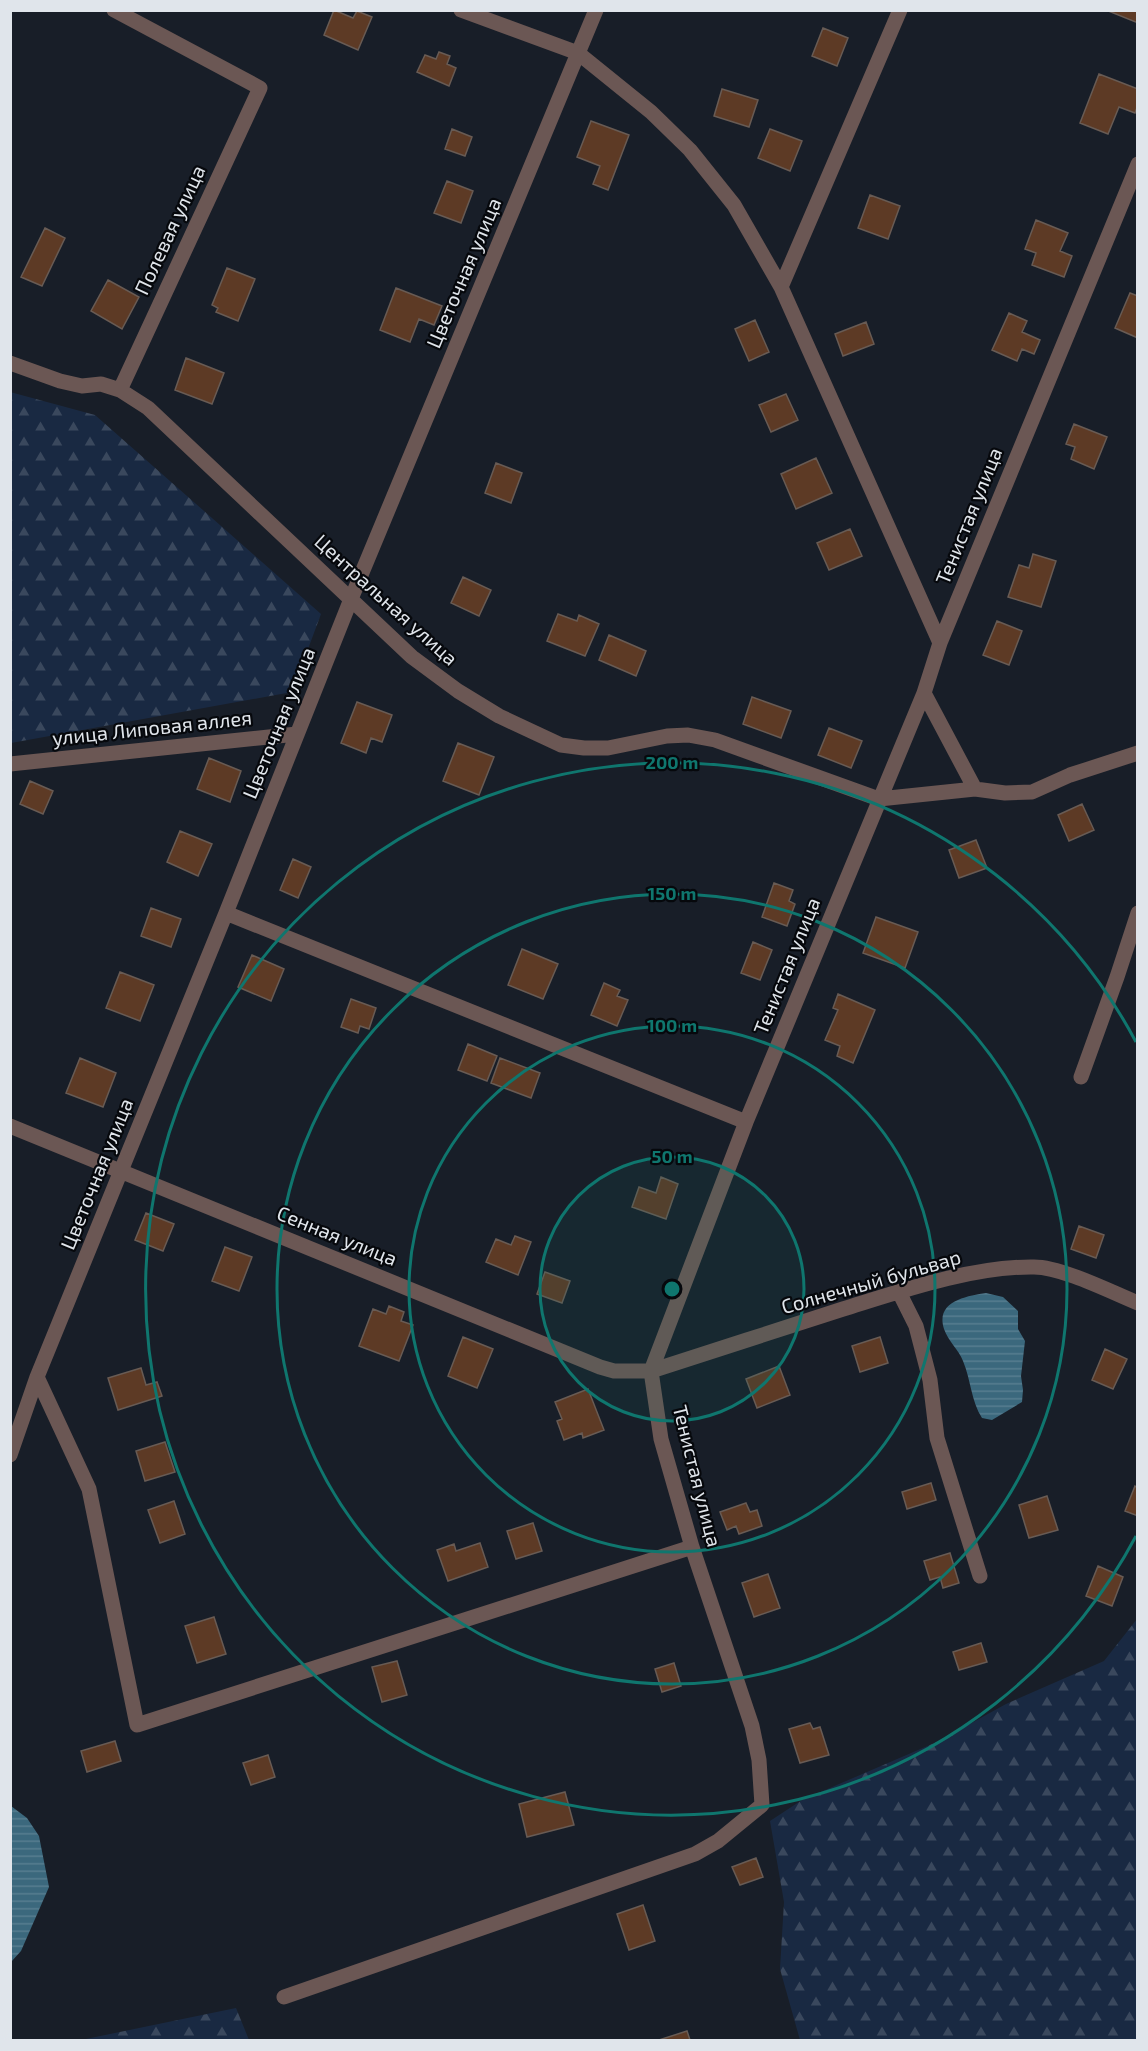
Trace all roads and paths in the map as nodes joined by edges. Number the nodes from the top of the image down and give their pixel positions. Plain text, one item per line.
1 (114, 10) edge
2 (461, 10) edge
3 (596, 10) edge
4 (900, 10) edge
5 (578, 53) junction
6 (1137, 164) edge
7 (782, 287) junction
8 (10, 363) edge
9 (120, 390) junction
10 (351, 599) junction
11 (939, 643) junction
12 (924, 693) junction
13 (297, 734) junction
14 (1137, 753) edge
15 (10, 764) edge
16 (975, 789) junction
17 (879, 799) junction
18 (226, 913) junction
19 (1137, 913) edge
20 (1081, 1077) dead end
21 (746, 1122) junction
22 (10, 1126) edge
23 (121, 1170) junction
24 (899, 1292) junction
25 (1137, 1303) edge
26 (651, 1371) junction
27 (37, 1377) junction
28 (14, 1434) edge
29 (10, 1455) edge
30 (692, 1546) junction
31 (980, 1576) dead end
32 (284, 1997) dead end

1 - 9 street, Полевая улица
2 - 5 street
3 - 5 street, Цветочная улица
4 - 7 street
5 - 7 street
5 - 10 street, Цветочная улица
6 - 11 street, Тенистая улица
7 - 11 street
8 - 9 street, Центральная улица
9 - 10 street, Центральная улица
10 - 13 street, Цветочная улица
10 - 17 street, Центральная улица
11 - 12 street, Тенистая улица
12 - 16 street
12 - 17 street, Тенистая улица
13 - 15 street, улица Липовая аллея
13 - 18 street, Цветочная улица
14 - 16 street
16 - 17 street
17 - 21 street, Тенистая улица
18 - 21 street
18 - 23 street, Цветочная улица
19 - 20 street
21 - 26 street, Тенистая улица
22 - 23 street, Сенная улица
23 - 26 street, Сенная улица
23 - 27 street, Цветочная улица
24 - 25 street, Солнечный бульвар
24 - 26 street, Солнечный бульвар
24 - 31 street
26 - 30 street, Тенистая улица
27 - 28 street, Цветочная улица
27 - 30 street
28 - 29 street, Цветочная улица
30 - 32 street, Тенистая улица

